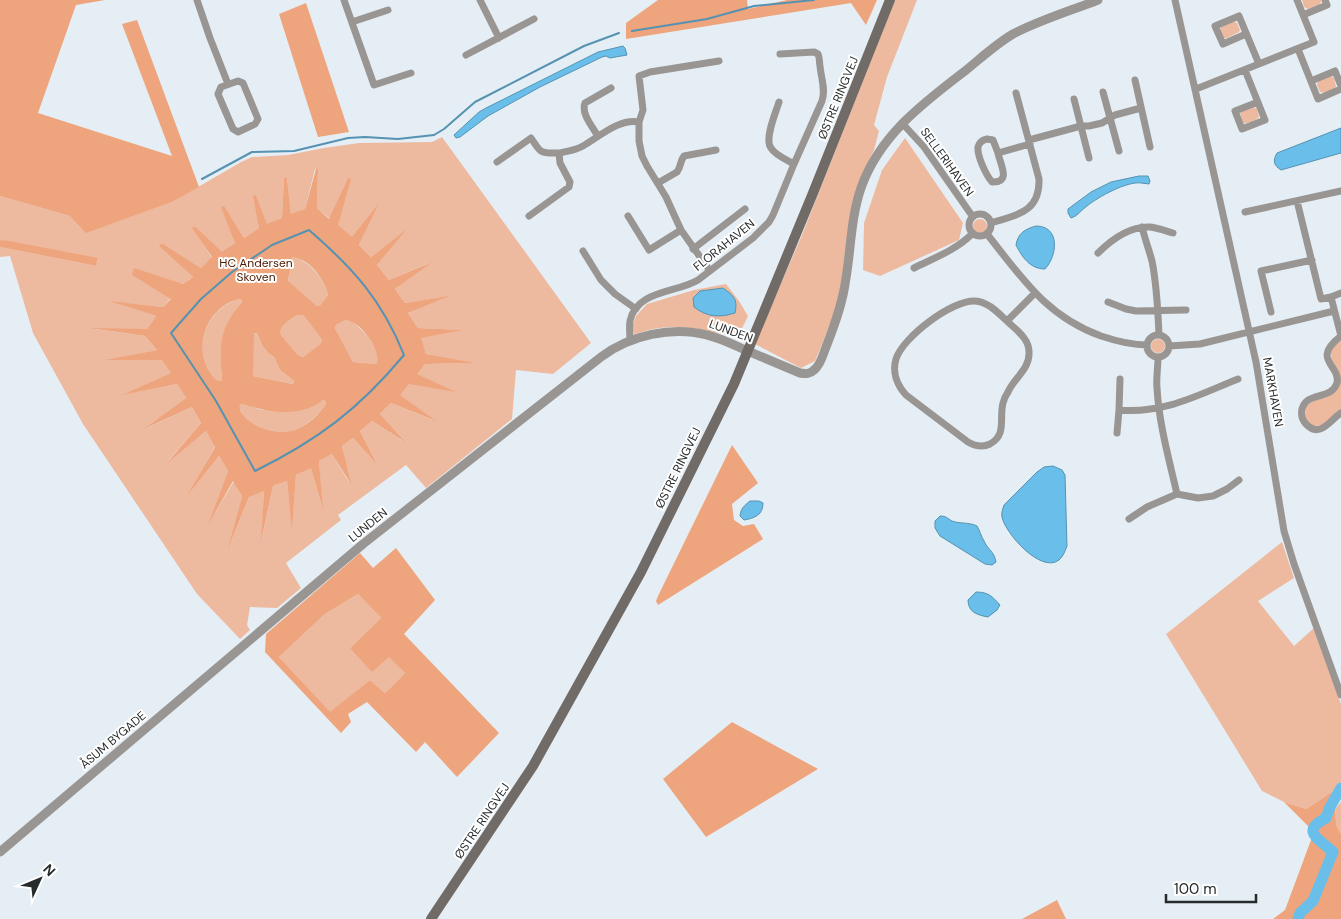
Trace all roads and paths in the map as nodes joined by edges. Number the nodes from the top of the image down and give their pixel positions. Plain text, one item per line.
1 (197, 0) edge
2 (344, 0) edge
3 (480, 0) edge
4 (890, 0) edge
5 (1098, 0) edge
6 (1175, 0) edge
7 (1297, 0) edge
8 (1325, 0) edge
9 (388, 10) dead end
10 (1303, 15) junction
11 (534, 19) dead end
12 (352, 22) junction
13 (1246, 34) junction
14 (499, 38) junction
15 (1298, 48) junction
16 (466, 54) dead end
17 (780, 54) dead end
18 (719, 61) dead end
19 (1259, 64) junction
20 (1245, 70) junction
21 (411, 73) dead end
22 (1134, 80) dead end
23 (1310, 81) junction
24 (228, 84) junction
25 (611, 88) dead end
26 (1341, 88) edge
27 (1196, 89) junction
28 (1103, 92) dead end
29 (1016, 93) dead end
30 (1074, 99) dead end
31 (779, 102) dead end
32 (1258, 102) junction
33 (1141, 108) junction
34 (1110, 118) junction
35 (639, 122) junction
36 (902, 123) junction
37 (1081, 126) junction
38 (598, 136) junction
39 (1029, 142) junction
40 (1150, 147) dead end
41 (716, 150) dead end
42 (1120, 151) dead end
43 (998, 152) junction
44 (558, 153) junction
45 (1090, 158) dead end
46 (497, 162) dead end
47 (794, 164) junction
48 (658, 184) junction
49 (1341, 191) edge
50 (1297, 201) junction
51 (745, 208) dead end
52 (1245, 212) dead end
53 (530, 216) dead end
54 (628, 216) dead end
55 (973, 217) junction
56 (991, 223) junction
57 (1142, 228) junction
58 (681, 230) junction
59 (1173, 233) dead end
60 (972, 234) junction
61 (987, 234) junction
62 (693, 249) junction
63 (583, 251) dead end
64 (1098, 253) dead end
65 (1312, 260) junction
66 (914, 268) dead end
67 (710, 271) junction
68 (1035, 293) junction
69 (1341, 293) edge
70 (1331, 297) junction
71 (1108, 302) dead end
72 (636, 308) junction
73 (1186, 310) dead end
74 (1158, 311) junction
75 (1334, 311) junction
76 (1271, 312) dead end
77 (1007, 321) junction
78 (1250, 331) junction
79 (1159, 336) junction
80 (1341, 336) edge
81 (630, 341) junction
82 (1147, 345) junction
83 (1169, 346) junction
84 (1158, 357) junction
85 (1238, 378) dead end
86 (1120, 380) dead end
87 (1158, 409) junction
88 (1119, 410) junction
89 (1341, 413) edge
90 (1117, 433) dead end
91 (1239, 480) dead end
92 (1177, 494) junction
93 (1129, 519) dead end
94 (241, 647) joint
95 (1341, 695) edge
96 (0, 852) edge
97 (431, 919) edge

1 - 24 street
2 - 12 street
3 - 14 street
4 - 97 main road, ØSTRE RINGVEJ
5 - 36 street, LUNDEN
6 - 27 street, MARKHAVEN
7 - 10 street
8 - 10 street
9 - 12 street
10 - 15 street
11 - 14 street
12 - 21 street
13 - 13 street
13 - 19 street
14 - 16 street
15 - 19 street
15 - 23 street
17 - 47 street, FLORAHAVEN
18 - 35 street
19 - 20 street
20 - 27 street
20 - 32 street
22 - 33 street
23 - 26 street
23 - 26 street
24 - 24 street
25 - 38 street
27 - 78 street, MARKHAVEN
28 - 34 street
29 - 39 street
30 - 37 street
31 - 47 street
32 - 32 street
33 - 34 street
33 - 40 street
34 - 37 street
34 - 42 street
35 - 38 street
35 - 48 street
36 - 55 street, SELLERIHAVEN
36 - 81 street, LUNDEN
37 - 39 street
37 - 45 street
38 - 44 street
39 - 43 street
39 - 56 street
41 - 48 street
43 - 43 street, SELLERIHAVEN
44 - 46 street
44 - 53 street
47 - 67 street, FLORAHAVEN
48 - 58 street
49 - 50 street
50 - 52 street
50 - 65 street
51 - 62 street
54 - 58 street
55 - 56 street
55 - 60 street
56 - 61 street
57 - 59 street
57 - 64 street
57 - 74 street
58 - 62 street
60 - 61 street
60 - 66 street
61 - 68 street
62 - 67 street
63 - 72 street
65 - 70 street
65 - 76 street
67 - 72 street, FLORAHAVEN
68 - 77 street
68 - 82 street
69 - 70 street
70 - 75 street
71 - 74 street
72 - 81 street
73 - 74 street
74 - 79 street
75 - 78 street
75 - 80 street
77 - 77 street
78 - 83 street
78 - 95 street, MARKHAVEN
79 - 82 street
79 - 83 street
80 - 89 street
81 - 94 street, LUNDEN
82 - 84 street
83 - 84 street
84 - 87 street
85 - 87 street
86 - 88 street
87 - 88 street
87 - 92 street
88 - 90 street
91 - 92 street
92 - 93 street
94 - 96 street, ÅSUM BYGADE

